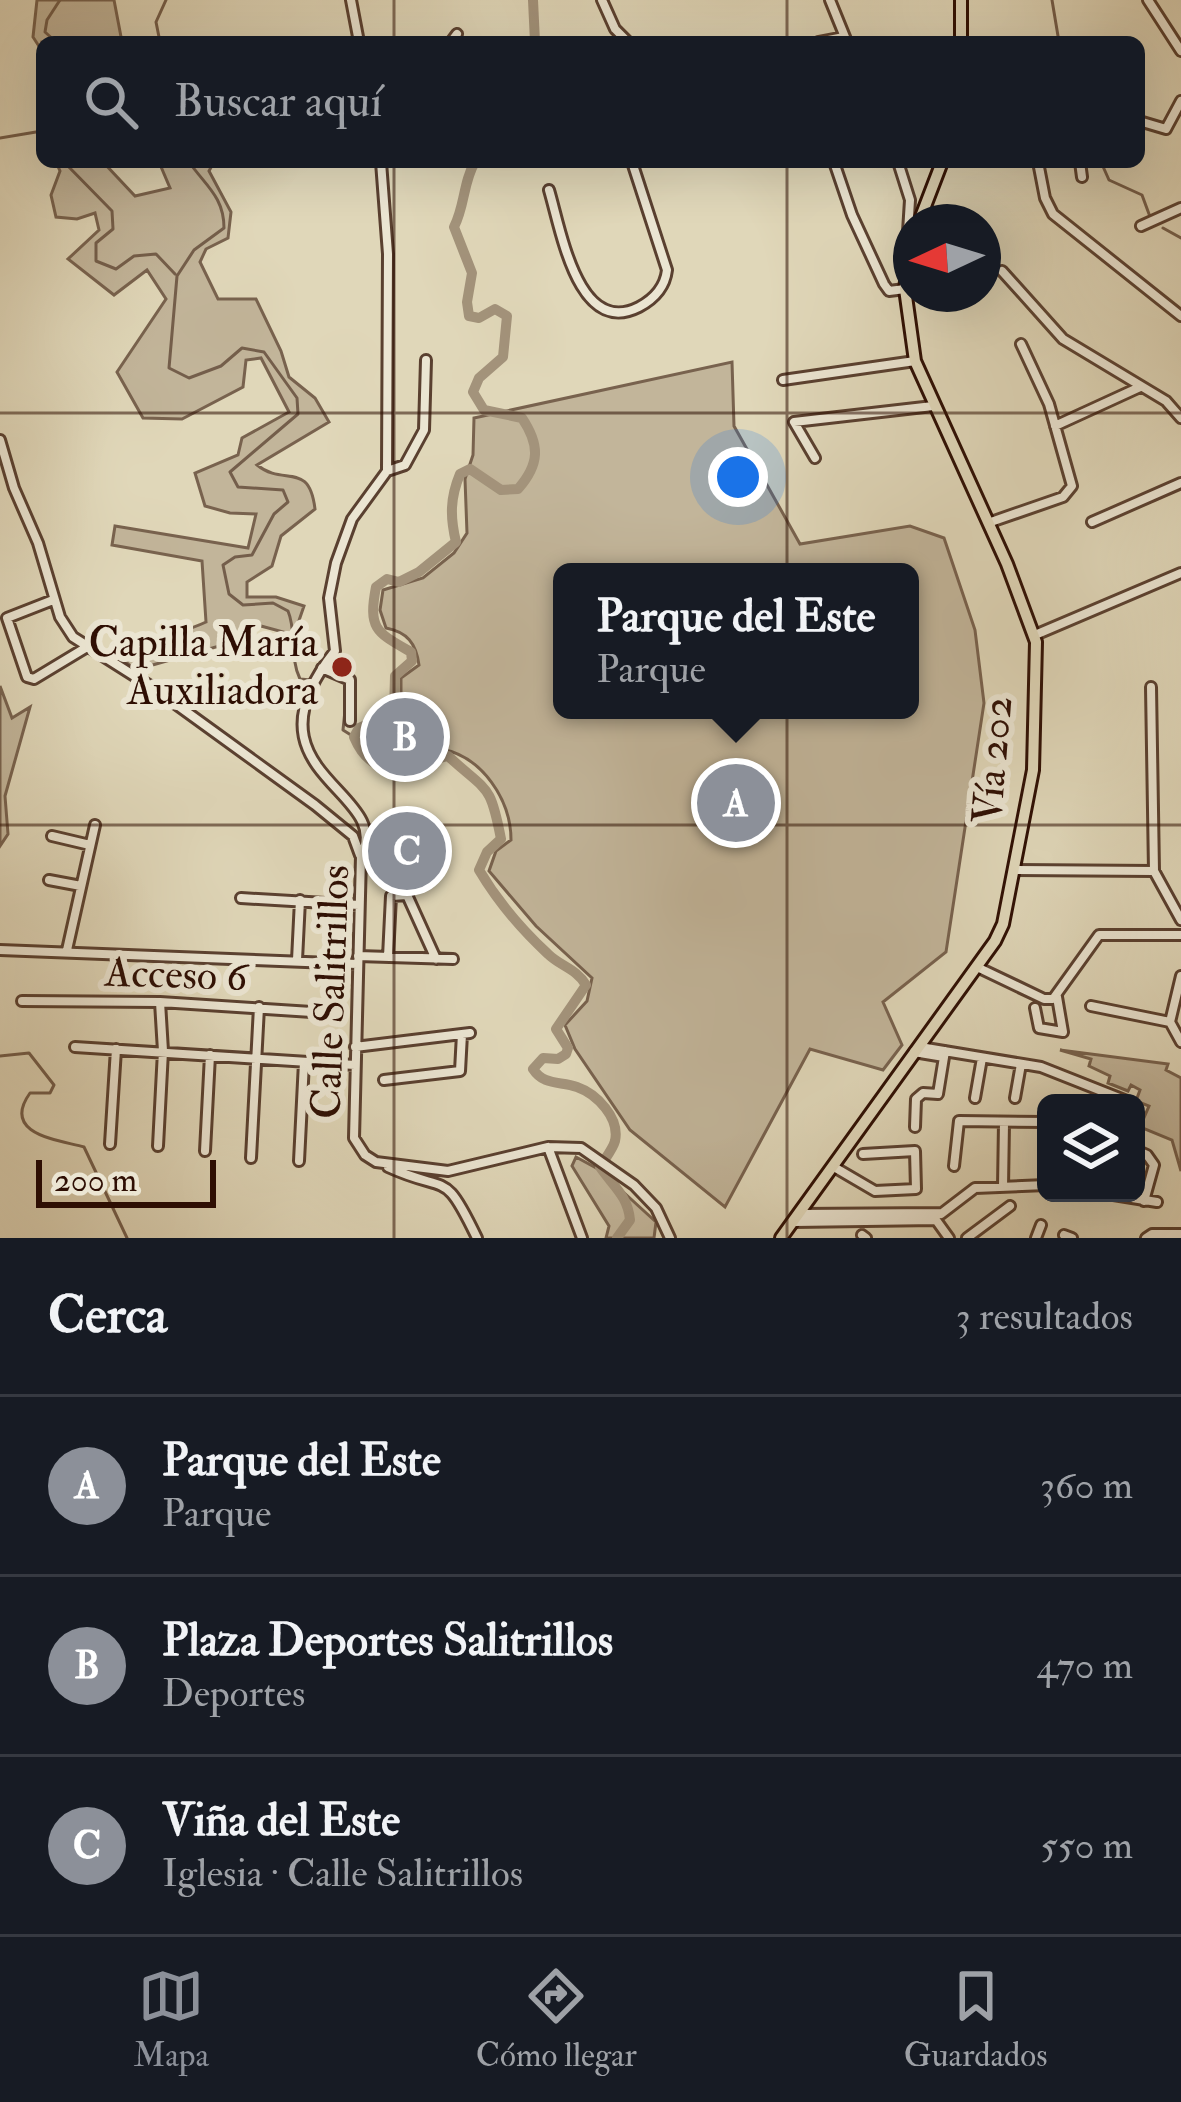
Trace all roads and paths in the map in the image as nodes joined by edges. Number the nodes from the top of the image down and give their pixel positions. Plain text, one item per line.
1 (351, 0) edge
2 (602, 0) edge
3 (830, 0) edge
4 (961, 0) edge
5 (1148, 0) edge
6 (357, 36) edge
7 (622, 36) edge
8 (844, 36) edge
9 (961, 36) edge
10 (1181, 51) edge
11 (1181, 101) edge
12 (1145, 123) edge
13 (381, 168) edge
14 (634, 168) edge
15 (836, 168) edge
16 (900, 168) edge
17 (940, 168) edge
18 (1038, 168) edge
19 (1081, 168) edge
20 (1082, 177) dead end
21 (549, 190) dead end
22 (910, 204) edge
23 (926, 204) edge
24 (1181, 208) edge
25 (1142, 226) dead end
26 (1002, 272) dead end
27 (893, 290) edge
28 (908, 312) edge
29 (1181, 316) edge
30 (1021, 344) dead end
31 (426, 360) dead end
32 (915, 362) junction
33 (783, 380) dead end
34 (1140, 388) junction
35 (933, 406) junction
36 (1181, 418) edge
37 (1055, 426) junction
38 (1, 445) edge
39 (815, 458) dead end
40 (386, 471) junction
41 (1181, 483) edge
42 (1092, 522) dead end
43 (988, 523) junction
44 (1181, 573) edge
45 (53, 600) junction
46 (1035, 634) junction
47 (87, 647) junction
48 (320, 670) junction
49 (1151, 687) dead end
50 (350, 721) dead end
51 (95, 825) dead end
52 (52, 836) dead end
53 (90, 845) junction
54 (361, 856) junction
55 (1014, 870) junction
56 (1154, 871) junction
57 (50, 880) dead end
58 (81, 886) junction
59 (242, 898) dead end
60 (300, 900) junction
61 (359, 905) junction
62 (1181, 920) edge
63 (1181, 934) edge
64 (0, 950) edge
65 (67, 950) junction
66 (388, 957) junction
67 (436, 959) junction
68 (453, 959) dead end
69 (297, 960) junction
70 (358, 960) junction
71 (977, 967) junction
72 (1181, 976) edge
73 (1057, 997) junction
74 (22, 1000) dead end
75 (160, 1002) junction
76 (1091, 1006) dead end
77 (259, 1007) junction
78 (1034, 1009) dead end
79 (327, 1013) dead end
80 (1170, 1022) junction
81 (1181, 1042) edge
82 (75, 1047) dead end
83 (355, 1047) junction
84 (116, 1049) junction
85 (914, 1049) junction
86 (163, 1051) junction
87 (945, 1054) junction
88 (210, 1055) junction
89 (982, 1057) junction
90 (256, 1058) junction
91 (304, 1062) junction
92 (1021, 1064) junction
93 (355, 1065) junction
94 (384, 1080) dead end
95 (1110, 1094) edge
96 (1015, 1097) dead end
97 (975, 1098) dead end
98 (1004, 1122) junction
99 (1037, 1122) edge
100 (915, 1127) dead end
101 (110, 1144) dead end
102 (158, 1146) dead end
103 (548, 1147) junction
104 (205, 1151) dead end
105 (863, 1154) dead end
106 (1145, 1156) edge
107 (251, 1158) dead end
108 (299, 1161) dead end
109 (376, 1162) junction
110 (954, 1166) dead end
111 (834, 1167) junction
112 (1037, 1185) edge
113 (1003, 1187) junction
114 (1145, 1198) edge
115 (1145, 1202) edge
116 (1157, 1202) dead end
117 (1010, 1205) dead end
118 (939, 1217) junction
119 (797, 1218) junction
120 (1041, 1225) dead end
121 (1181, 1234) edge
122 (476, 1238) edge
123 (582, 1238) edge
124 (670, 1238) edge
125 (781, 1238) edge
126 (949, 1238) edge
127 (968, 1238) edge
128 (1036, 1238) edge
129 (1146, 1238) edge

1 - 6 street
2 - 7 street
3 - 8 street
4 - 9 main road
5 - 10 street
11 - 12 street
13 - 40 street
14 - 21 street
15 - 27 street
16 - 22 street
17 - 23 main road
18 - 29 street
19 - 20 street
24 - 25 street
26 - 34 street
28 - 32 main road, Vía 202
30 - 37 street
31 - 40 street, Calle Salitrillos
32 - 33 street
32 - 35 main road, Vía 202
34 - 36 street
34 - 37 street
35 - 39 street
35 - 43 main road, Vía 202
37 - 43 street
38 - 45 street
40 - 48 street, Calle Salitrillos
41 - 42 street
43 - 46 main road, Vía 202
44 - 46 street
45 - 47 street
45 - 47 street
46 - 55 main road, Vía 202
47 - 54 street
48 - 50 street
48 - 54 street, Calle Salitrillos
49 - 56 street
51 - 53 street
52 - 53 street
53 - 58 street
54 - 61 street, Calle Salitrillos
55 - 56 street
55 - 71 main road, Vía 202
56 - 62 street
57 - 58 street
58 - 65 street
59 - 60 street
60 - 61 street
60 - 69 street
61 - 70 street, Calle Salitrillos
63 - 73 street
64 - 65 street
65 - 69 street
66 - 67 street
66 - 67 street
66 - 70 street
67 - 68 street
69 - 70 street
70 - 83 street, Calle Salitrillos
71 - 73 street
71 - 85 main road, Vía 202
72 - 80 street
73 - 78 street
74 - 75 street, Acceso 6
75 - 77 street, Acceso 6
75 - 86 street
76 - 80 street
77 - 79 street, Acceso 6
77 - 90 street
80 - 81 street
82 - 84 street
83 - 93 street, Calle Salitrillos
83 - 94 street
84 - 86 street
84 - 101 street
85 - 87 street
85 - 111 main road, Vía 202
86 - 88 street
86 - 102 street
87 - 89 street
87 - 100 street
88 - 90 street
88 - 104 street
89 - 92 street
89 - 97 street
90 - 91 street
90 - 107 street
91 - 93 street
91 - 108 street
92 - 95 street
92 - 96 street
93 - 109 street, Calle Salitrillos
98 - 99 street
98 - 110 street
98 - 113 street
103 - 109 street, Calle Salitrillos
103 - 123 street
103 - 124 street, Calle Salitrillos
105 - 111 street
106 - 114 street
109 - 122 street
111 - 119 main road, Vía 202
112 - 113 street
113 - 118 street
115 - 116 street
117 - 127 street
118 - 119 street
118 - 126 street
119 - 125 main road, Vía 202
120 - 128 street
121 - 129 street

